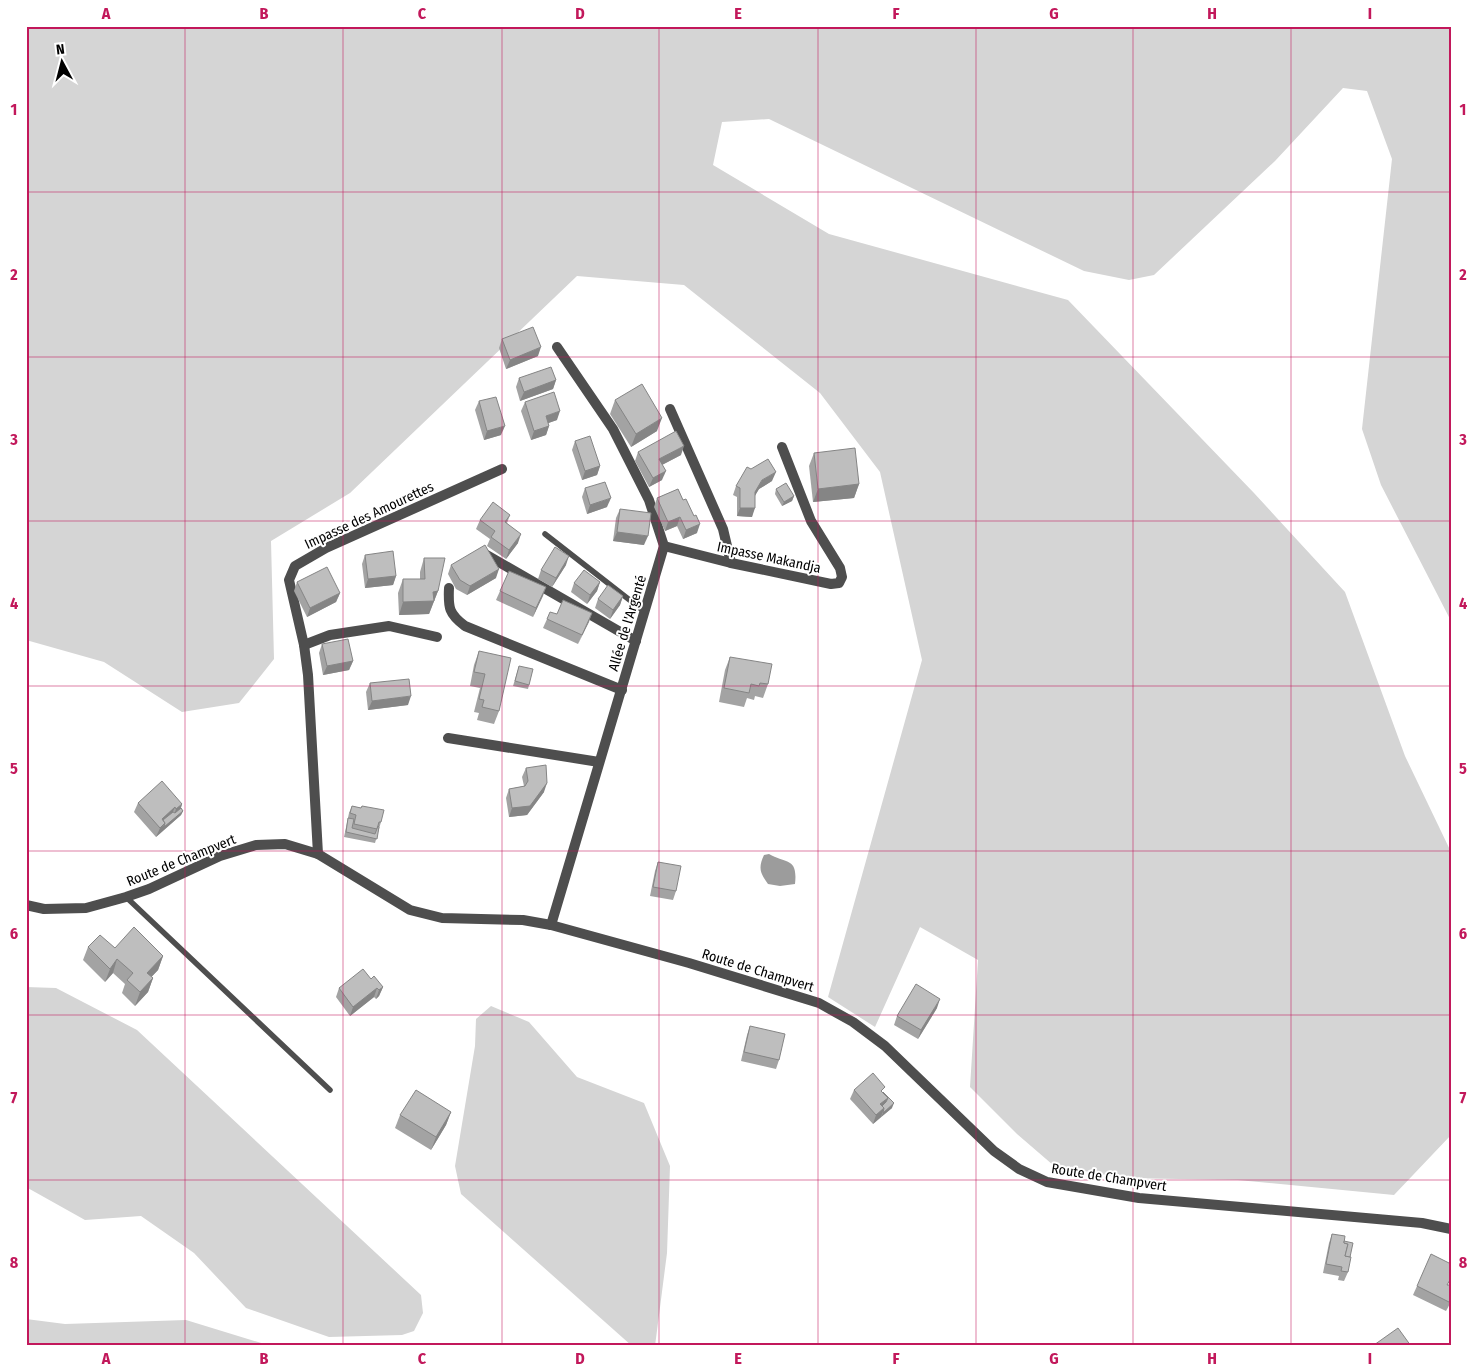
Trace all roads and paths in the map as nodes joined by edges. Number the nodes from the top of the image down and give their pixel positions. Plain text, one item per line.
1 (557, 347) dead end
2 (670, 409) dead end
3 (782, 447) dead end
4 (502, 469) dead end
5 (545, 534) dead end
6 (664, 546) junction
7 (485, 554) edge
8 (731, 563) junction
9 (449, 588) dead end
10 (645, 612) junction
11 (437, 637) dead end
12 (636, 641) junction
13 (304, 645) junction
14 (622, 690) junction
15 (448, 738) dead end
16 (599, 762) junction
17 (318, 854) junction
18 (126, 898) junction
19 (26, 905) edge
20 (551, 925) junction
21 (330, 1090) dead end
22 (1451, 1229) edge

1 - 6 street
2 - 8 street
3 - 8 street, Impasse Makandja
4 - 13 street, Impasse des Amourettes
5 - 10 lane
6 - 8 street, Impasse Makandja
6 - 10 street, Allée de l'Argenté
7 - 12 street
9 - 14 street
10 - 12 street, Allée de l'Argenté
11 - 13 street
12 - 14 street, Allée de l'Argenté
13 - 17 street, Impasse des Amourettes
14 - 16 street, Allée de l'Argenté
15 - 16 street
16 - 20 street, Allée de l'Argenté
17 - 18 street, Route de Champvert
17 - 20 street, Route de Champvert
18 - 19 street, Route de Champvert
18 - 21 lane
20 - 22 street, Route de Champvert

